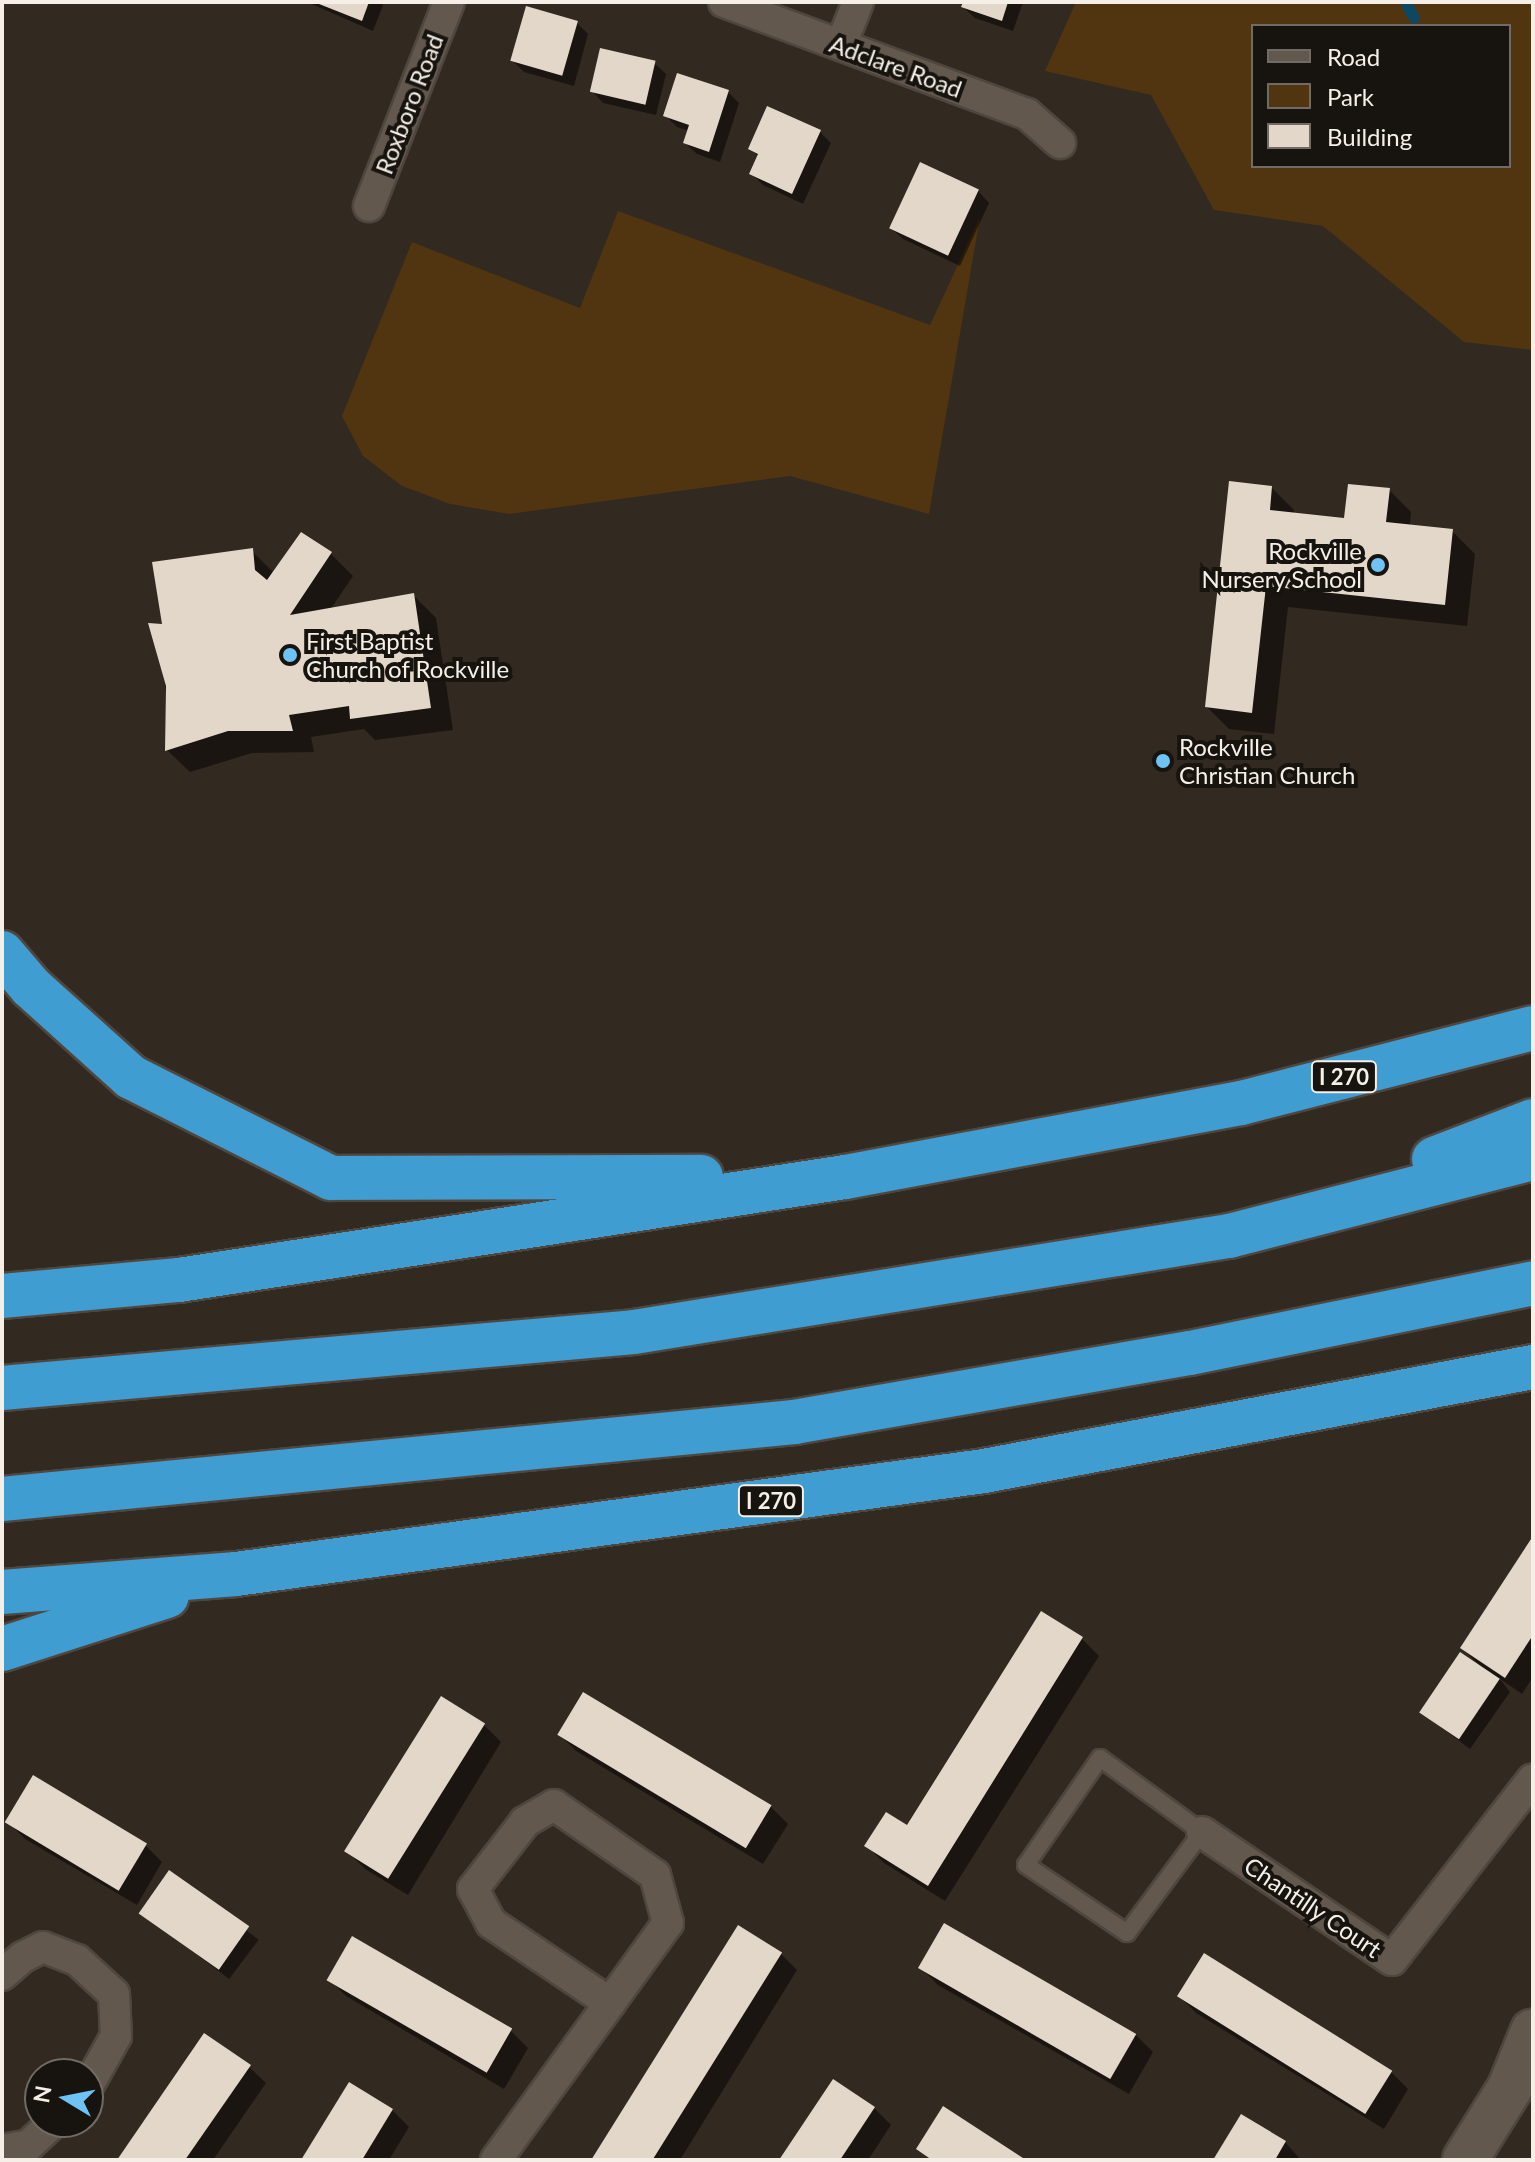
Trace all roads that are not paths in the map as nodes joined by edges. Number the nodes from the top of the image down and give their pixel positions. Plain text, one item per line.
1 (449, 2) edge
2 (724, 2) edge
3 (858, 2) edge
4 (841, 45) junction
5 (1060, 143) dead end
6 (369, 206) dead end
7 (2, 953) edge
8 (1533, 1028) edge
9 (1533, 1121) edge
10 (1533, 1158) edge
11 (845, 1177) junction
12 (1229, 1236) junction
13 (1533, 1283) edge
14 (2, 1296) edge
15 (1533, 1367) edge
16 (2, 1388) edge
17 (2, 1499) edge
18 (236, 1574) junction
19 (2, 1592) edge
20 (2, 1649) edge
21 (1533, 1779) edge
22 (1202, 1832) junction
23 (2, 1975) edge
24 (610, 2003) junction
25 (1533, 2031) edge
26 (104, 2058) edge
27 (37, 2138) edge
28 (2, 2150) edge
29 (496, 2160) edge
30 (1465, 2160) edge

1 - 6 street, Roxboro Road
2 - 4 street, Adclare Road
3 - 4 street
4 - 5 street, Adclare Road
7 - 11 highway
8 - 11 highway, I 270
9 - 12 highway
10 - 12 highway
11 - 14 highway, I 270
12 - 16 highway
13 - 17 highway
15 - 18 highway, I 270
18 - 19 highway, I 270
18 - 20 highway
21 - 22 street, Chantilly Court
22 - 22 lane
23 - 26 street
24 - 24 street
24 - 29 street
25 - 30 street
27 - 28 street

